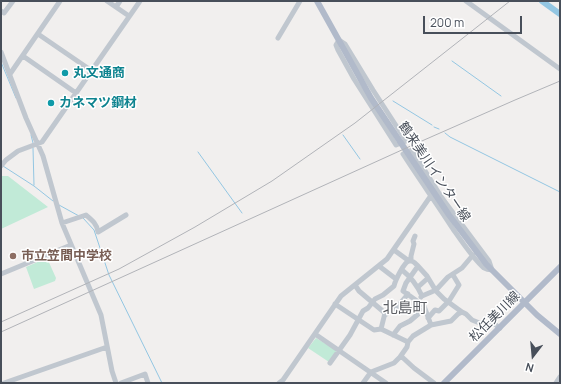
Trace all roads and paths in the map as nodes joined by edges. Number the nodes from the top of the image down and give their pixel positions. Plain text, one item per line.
1 (13, 1) edge
2 (60, 1) edge
3 (107, 1) edge
4 (120, 1) edge
5 (140, 1) edge
6 (300, 1) edge
7 (317, 1) edge
8 (466, 1) edge
9 (116, 7) junction
10 (1, 11) edge
11 (129, 16) junction
12 (38, 34) junction
13 (278, 38) dead end
14 (339, 40) junction
15 (23, 56) junction
16 (2, 57) edge
17 (560, 69) edge
18 (92, 71) junction
19 (10, 74) junction
20 (76, 93) junction
21 (35, 145) junction
22 (2, 165) edge
23 (430, 197) junction
24 (126, 215) dead end
25 (62, 223) junction
26 (415, 236) dead end
27 (71, 245) junction
28 (394, 250) junction
29 (473, 255) junction
30 (410, 261) junction
31 (379, 266) junction
32 (418, 266) junction
33 (560, 267) edge
34 (402, 270) junction
35 (492, 270) junction
36 (1, 274) edge
37 (453, 275) junction
38 (410, 277) junction
39 (428, 278) junction
40 (396, 279) junction
41 (355, 285) junction
42 (418, 287) junction
43 (436, 290) junction
44 (408, 294) junction
45 (422, 296) junction
46 (418, 301) junction
47 (373, 302) junction
48 (448, 302) junction
49 (525, 303) junction
50 (335, 304) junction
51 (424, 309) junction
52 (462, 312) junction
53 (385, 315) junction
54 (428, 318) junction
55 (358, 320) junction
56 (431, 325) junction
57 (500, 328) junction
58 (381, 329) junction
59 (315, 334) junction
60 (560, 334) edge
61 (393, 335) junction
62 (408, 342) junction
63 (107, 347) junction
64 (339, 350) junction
65 (402, 356) junction
66 (330, 363) dead end
67 (371, 372) junction
68 (560, 377) edge
69 (4, 383) edge
70 (116, 383) edge
71 (121, 383) edge
72 (148, 383) edge
73 (279, 383) edge
74 (363, 383) edge
75 (386, 383) edge
76 (434, 383) edge
77 (444, 383) edge
78 (556, 383) edge

1 - 10 street
2 - 12 street
3 - 9 street
4 - 9 street
5 - 11 street
6 - 13 street
7 - 14 main road, 鶴来美川インター線
8 - 17 street
9 - 11 street
11 - 18 street
12 - 15 street
12 - 18 street
14 - 14 street
14 - 35 main road, 鶴来美川インター線
15 - 19 street
15 - 20 street
16 - 19 street
18 - 20 street
19 - 21 street
20 - 21 street
21 - 22 street
21 - 25 street
23 - 28 street
23 - 29 street
23 - 35 street
24 - 25 street
25 - 27 street
26 - 30 street
27 - 36 street
27 - 63 street
28 - 30 street
28 - 31 street
29 - 35 street
29 - 37 street
30 - 32 street
30 - 34 street
31 - 40 street
31 - 41 street
32 - 38 street
32 - 39 street
33 - 49 main road, 松任美川線
34 - 38 street
34 - 40 street
35 - 49 main road, 鶴来美川インター線
37 - 43 street
37 - 48 street
38 - 42 street
38 - 44 street
39 - 42 street
39 - 43 street
40 - 47 street
41 - 47 street
41 - 50 street
42 - 45 street
43 - 45 street
43 - 48 street
44 - 46 street
44 - 53 street
45 - 46 street
46 - 51 street
47 - 53 street
47 - 55 street
48 - 52 street
48 - 54 street
49 - 57 main road, 松任美川線
49 - 60 main road, 鶴来美川インター線
50 - 55 street
50 - 59 street
51 - 54 street
51 - 61 street
52 - 56 street
52 - 57 street
53 - 58 street
54 - 56 street
55 - 58 street
55 - 64 street
56 - 62 street
57 - 77 main road, 松任美川線
58 - 61 street
59 - 64 street
59 - 73 street
61 - 62 street
62 - 65 street
63 - 69 street
63 - 70 street
64 - 66 street
64 - 67 street
65 - 67 street
65 - 76 street
67 - 74 street
67 - 75 street
68 - 78 street
71 - 72 street

